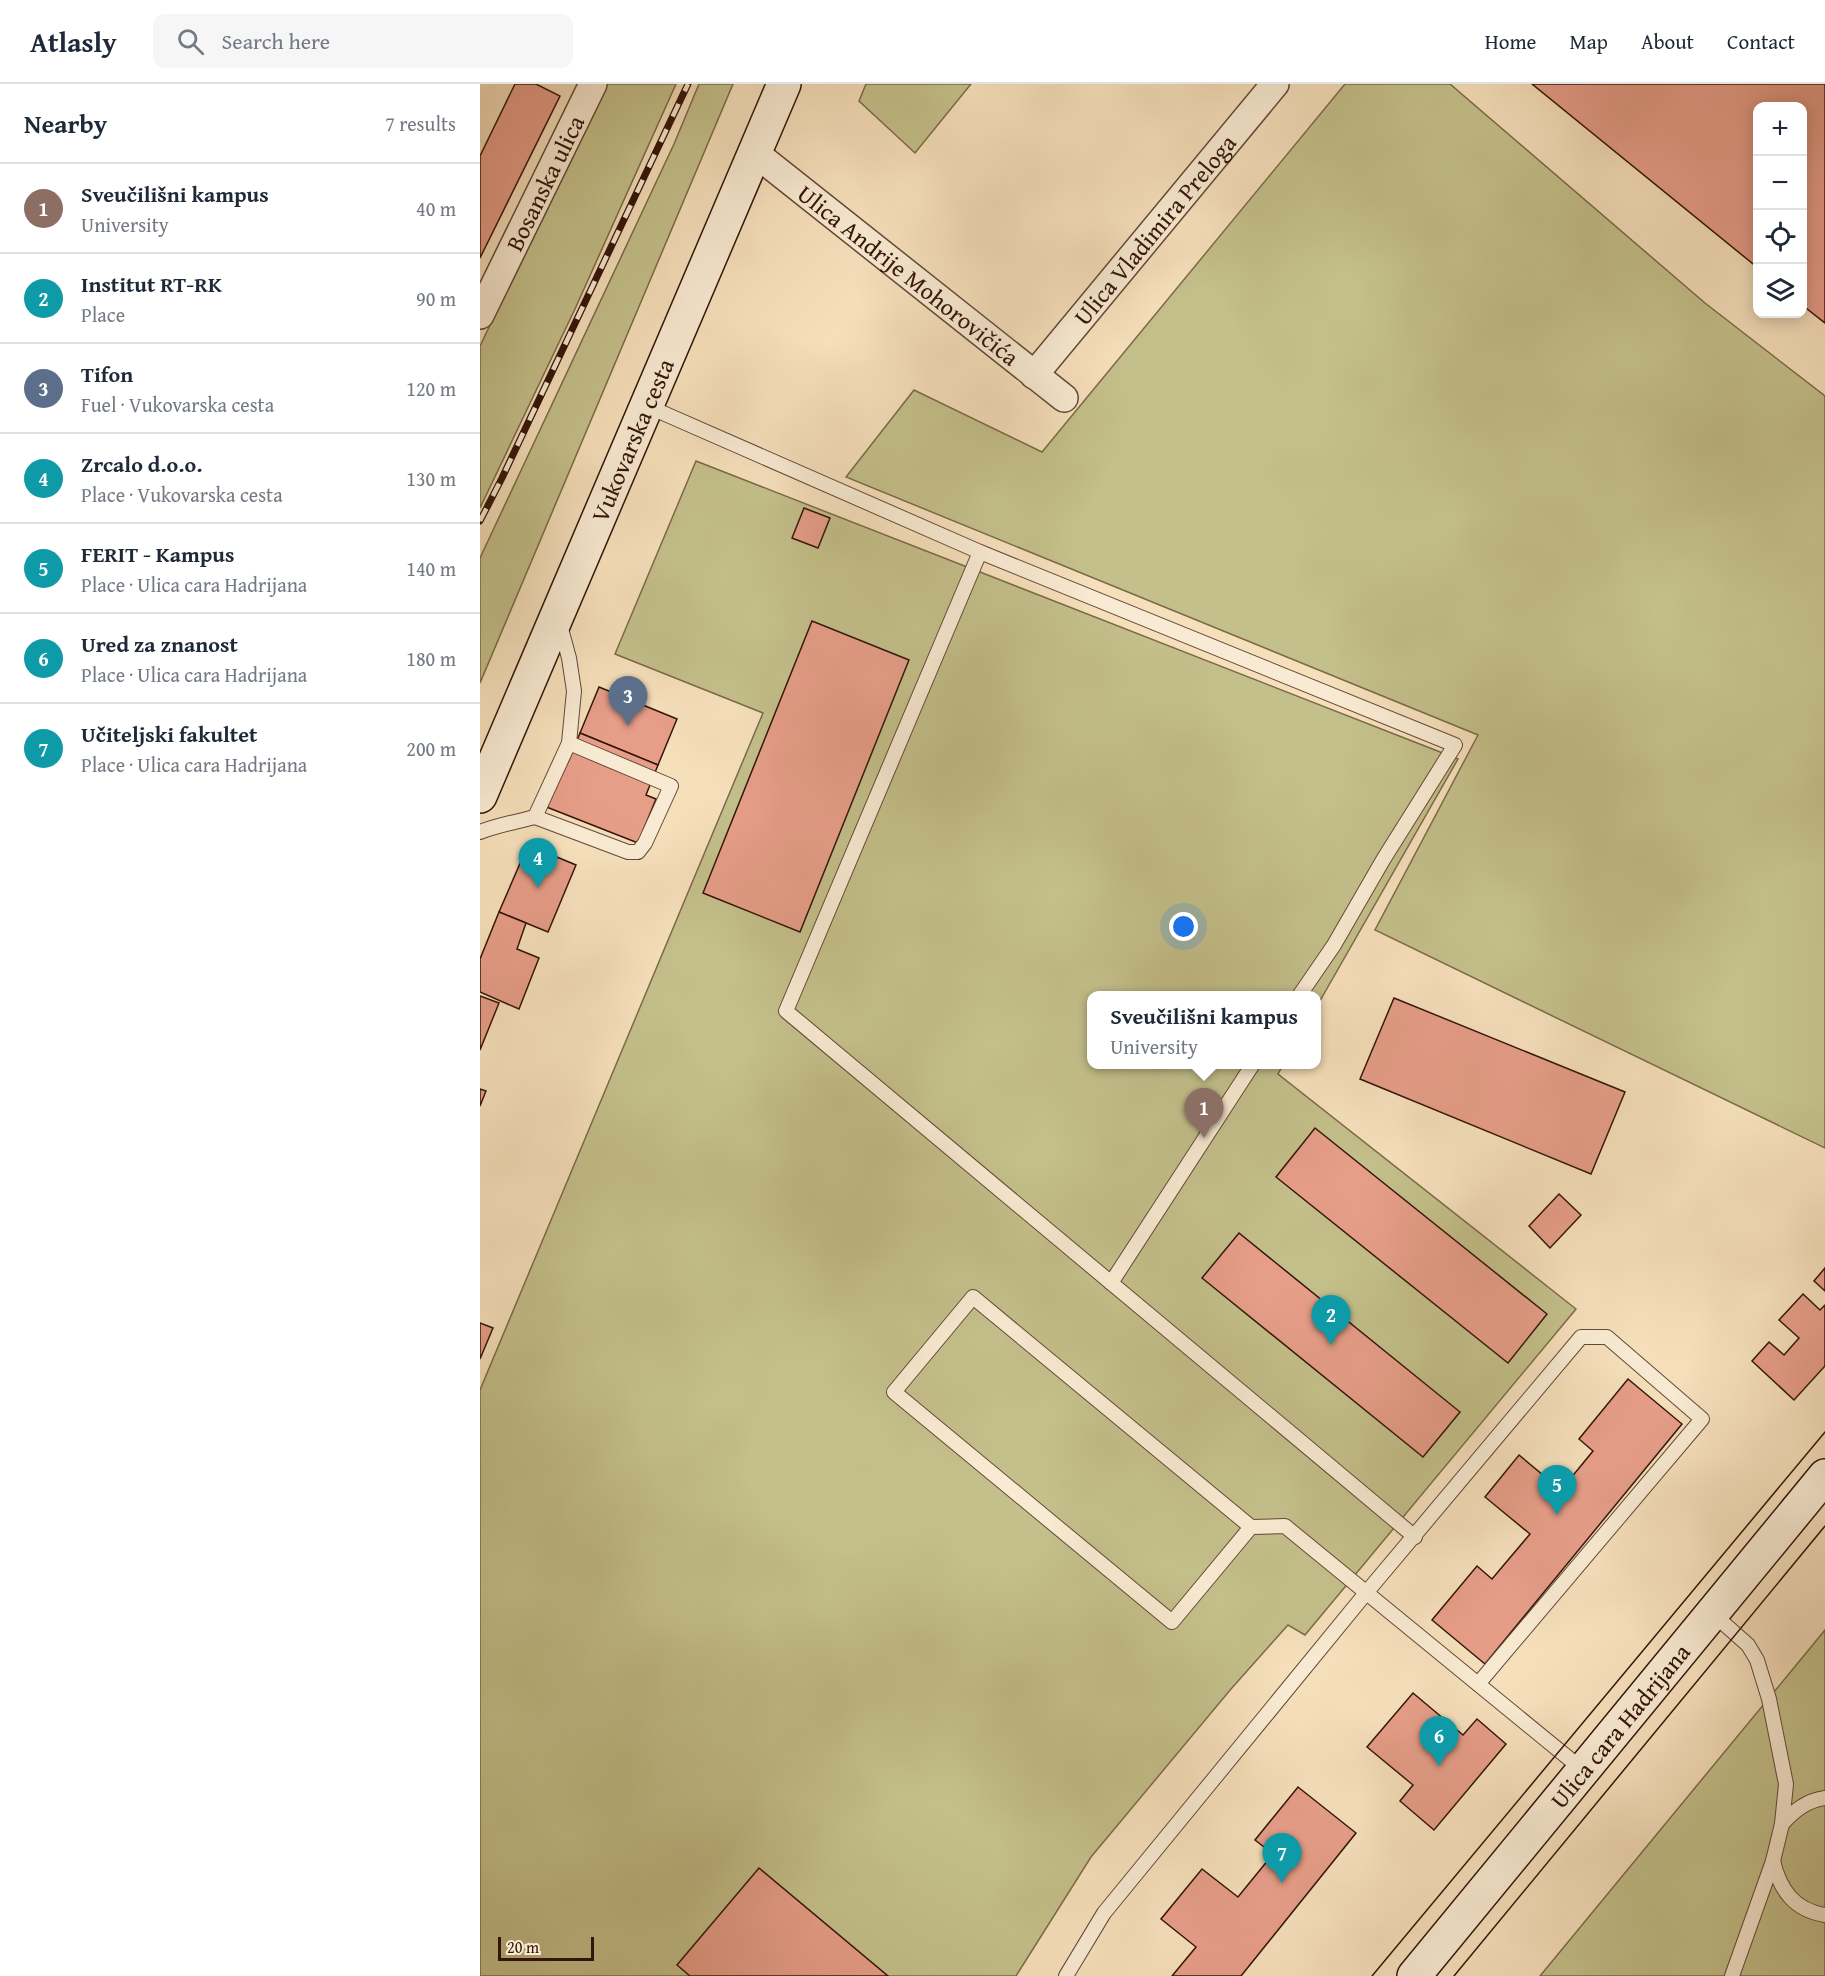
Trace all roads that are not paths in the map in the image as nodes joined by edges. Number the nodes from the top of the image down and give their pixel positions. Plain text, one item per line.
1 (593, 84) edge
2 (784, 84) edge
3 (1275, 84) edge
4 (755, 153) junction
5 (480, 315) edge
6 (1034, 375) junction
7 (1064, 398) dead end
8 (647, 406) junction
9 (980, 552) junction
10 (557, 615) junction
11 (569, 743) junction
12 (480, 796) edge
13 (535, 817) junction
14 (480, 832) edge
15 (1302, 991) edge
16 (1250, 1069) edge
17 (1111, 1283) junction
18 (1825, 1476) edge
19 (1251, 1527) junction
20 (1415, 1537) junction
21 (1366, 1593) junction
22 (1712, 1613) junction
23 (1478, 1684) junction
24 (1583, 1770) junction
25 (1825, 1798) edge
26 (1782, 1824) junction
27 (1773, 1862) junction
28 (1825, 1915) edge
29 (1066, 1976) edge
30 (1414, 1976) edge
31 (1732, 1976) edge

1 - 5 street, Bosanska ulica
2 - 4 main road, Vukovarska cesta
3 - 6 street, Ulica Vladimira Preloga
4 - 6 street, Ulica Andrije Mohorovičića
4 - 8 main road, Vukovarska cesta
6 - 7 street, Ulica Andrije Mohorovičića
8 - 9 lane
8 - 10 main road, Vukovarska cesta
9 - 15 lane
9 - 17 lane
10 - 11 lane
10 - 12 main road, Vukovarska cesta
11 - 13 lane
11 - 13 lane
13 - 14 lane
16 - 17 lane
17 - 20 lane
18 - 22 main road, Ulica cara Hadrijana
19 - 19 lane
19 - 21 lane
20 - 21 lane
20 - 23 lane
21 - 23 lane
21 - 29 lane
22 - 24 main road, Ulica cara Hadrijana
22 - 26 lane
23 - 24 lane
24 - 30 main road, Ulica cara Hadrijana
25 - 26 lane
26 - 27 lane
27 - 28 lane
27 - 31 lane

